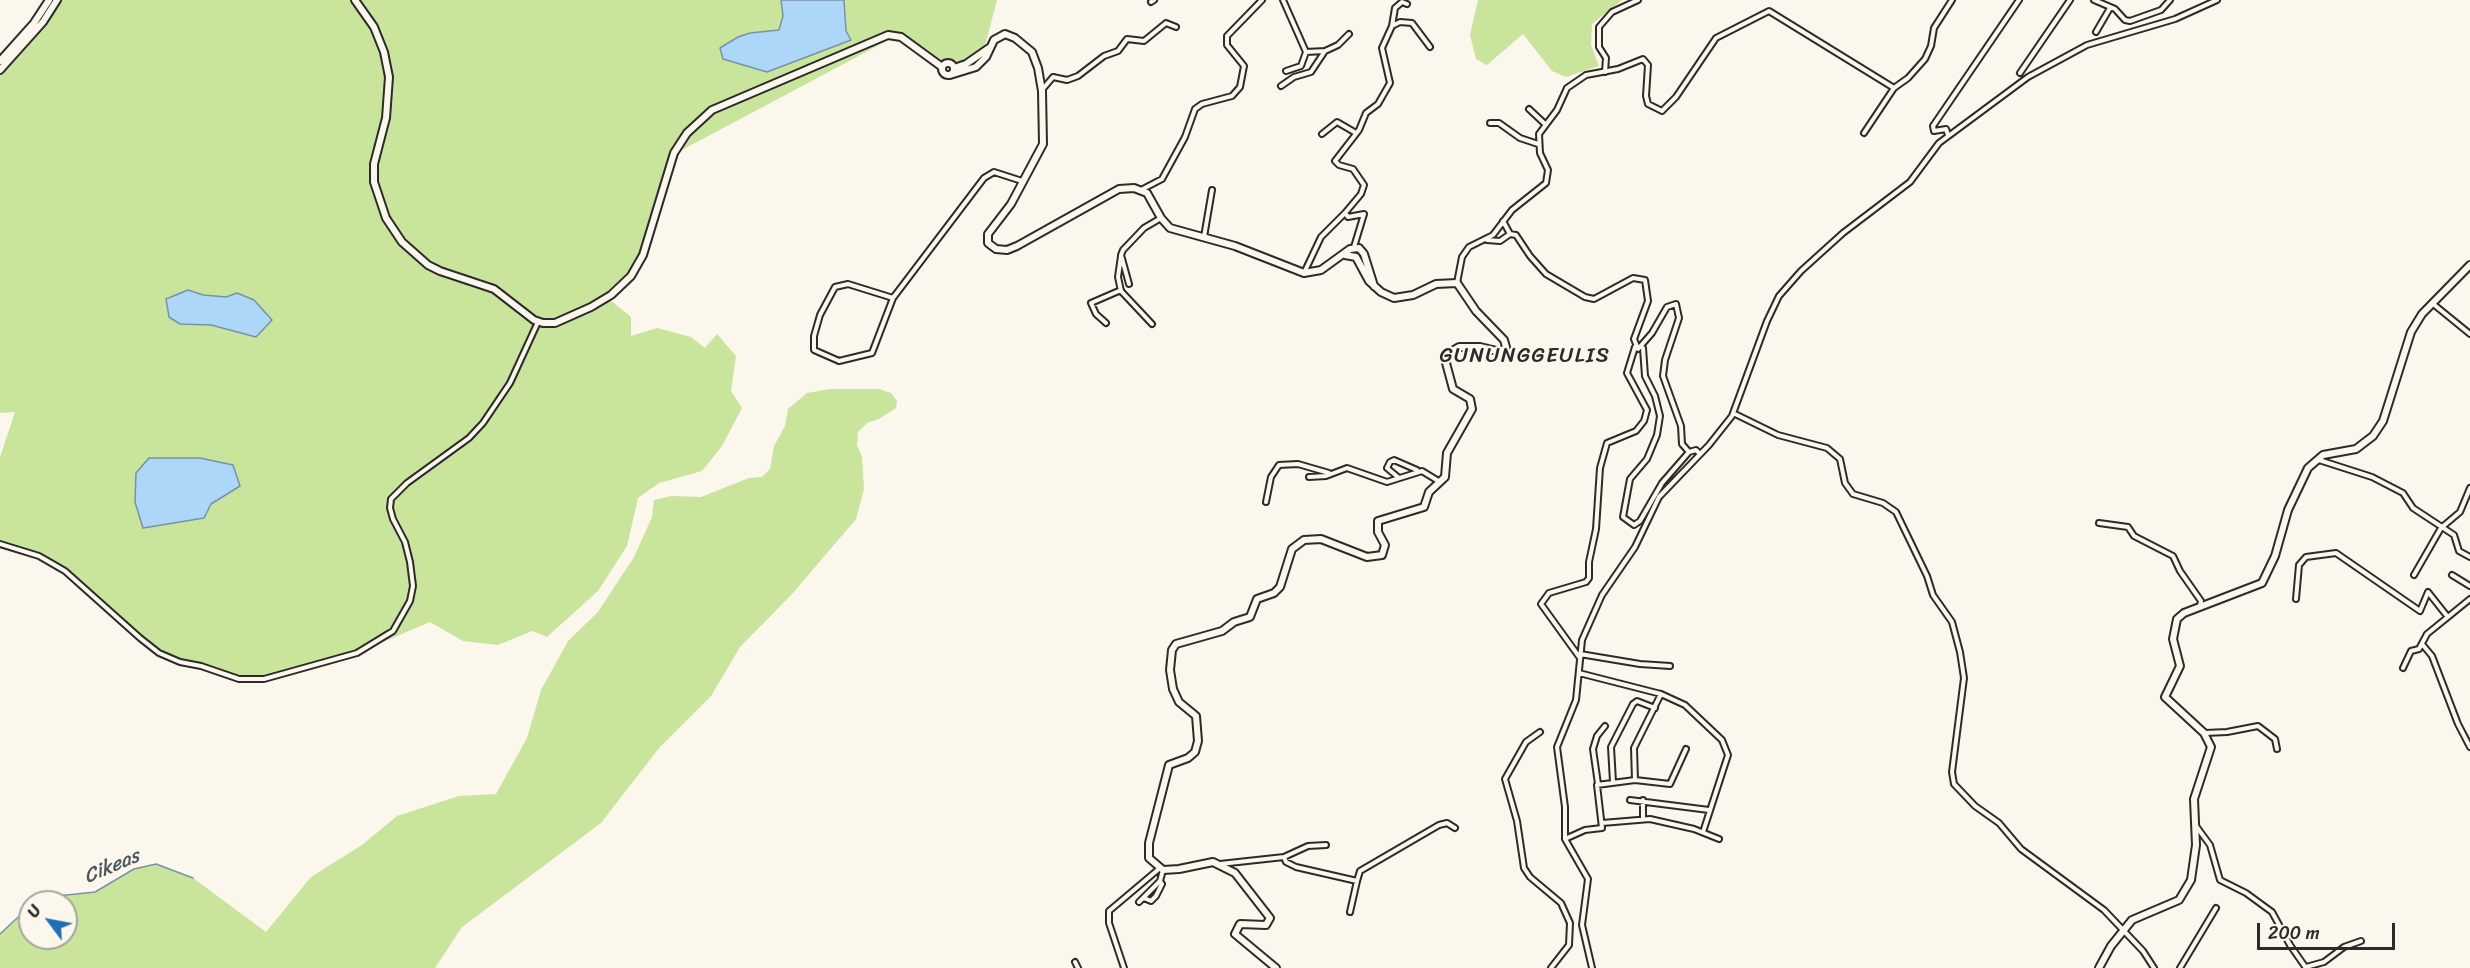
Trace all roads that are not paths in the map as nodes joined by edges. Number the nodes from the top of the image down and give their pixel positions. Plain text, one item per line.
1 (49, 0) edge
2 (57, 0) edge
3 (355, 0) edge
4 (1262, 0) edge
5 (1283, 0) edge
6 (1639, 0) edge
7 (1952, 0) edge
8 (2019, 0) edge
9 (2070, 0) edge
10 (2094, 0) edge
11 (2170, 0) edge
12 (2217, 0) edge
13 (1407, 4) dead end
14 (2110, 8) junction
15 (2125, 20) junction
16 (1392, 26) junction
17 (1176, 27) dead end
18 (2096, 32) dead end
19 (2123, 33) junction
20 (1349, 34) dead end
21 (1431, 47) dead end
22 (989, 48) junction
23 (1326, 51) junction
24 (1306, 52) junction
25 (0, 61) edge
26 (942, 67) junction
27 (954, 68) junction
28 (0, 70) edge
29 (1286, 71) dead end
30 (1605, 72) junction
31 (2020, 73) dead end
32 (950, 75) junction
33 (1281, 86) dead end
34 (1894, 88) junction
35 (1042, 91) junction
36 (1529, 109) dead end
37 (1490, 123) dead end
38 (1545, 124) junction
39 (1356, 133) junction
40 (1864, 133) dead end
41 (1322, 134) dead end
42 (1948, 135) junction
43 (1538, 144) junction
44 (1022, 182) junction
45 (1141, 190) junction
46 (1212, 190) dead end
47 (1345, 213) junction
48 (1161, 218) junction
49 (1503, 221) junction
50 (1510, 234) junction
51 (1204, 238) junction
52 (1487, 240) junction
53 (1354, 247) junction
54 (1121, 255) junction
55 (1345, 255) junction
56 (2470, 265) edge
57 (1304, 273) junction
58 (1457, 283) junction
59 (1129, 284) dead end
60 (1374, 287) junction
61 (1121, 290) junction
62 (893, 298) junction
63 (2432, 303) junction
64 (538, 322) junction
65 (1106, 323) dead end
66 (1152, 324) dead end
67 (2470, 334) edge
68 (1635, 346) junction
69 (1642, 347) junction
70 (1733, 413) junction
71 (1689, 452) junction
72 (1700, 454) junction
73 (2316, 459) junction
74 (1418, 470) junction
75 (1330, 474) junction
76 (1309, 477) dead end
77 (1399, 478) junction
78 (1440, 482) junction
79 (2470, 488) edge
80 (1266, 502) dead end
81 (2099, 523) dead end
82 (2441, 528) junction
83 (0, 544) edge
84 (2470, 557) edge
85 (2452, 574) dead end
86 (2414, 575) dead end
87 (2470, 586) edge
88 (2296, 599) dead end
89 (2470, 599) edge
90 (2200, 607) junction
91 (2447, 616) junction
92 (2422, 644) junction
93 (1580, 657) junction
94 (1670, 666) dead end
95 (2403, 668) dead end
96 (1579, 673) junction
97 (1661, 694) junction
98 (1654, 708) junction
99 (1605, 726) dead end
100 (1540, 732) dead end
101 (2204, 733) junction
102 (2470, 747) edge
103 (1686, 749) dead end
104 (2277, 749) dead end
105 (1635, 780) junction
106 (1613, 783) junction
107 (1598, 784) junction
108 (1630, 800) dead end
109 (1643, 800) junction
110 (1709, 810) junction
111 (1643, 819) junction
112 (1602, 823) junction
113 (2194, 825) junction
114 (1455, 828) dead end
115 (1703, 832) junction
116 (1565, 839) junction
117 (1719, 839) dead end
118 (1326, 845) dead end
119 (1284, 857) junction
120 (1220, 864) junction
121 (1162, 869) junction
122 (1160, 880) junction
123 (1357, 881) junction
124 (1153, 888) junction
125 (1156, 896) junction
126 (1143, 898) junction
127 (1138, 902) dead end
128 (2216, 908) dead end
129 (1350, 912) dead end
130 (2123, 930) junction
131 (2361, 941) dead end
132 (1075, 962) dead end
133 (1078, 968) edge
134 (1124, 968) edge
135 (1276, 968) edge
136 (1551, 968) edge
137 (1592, 968) edge
138 (2099, 968) edge
139 (2154, 968) edge
140 (2180, 968) edge
141 (2306, 968) edge

1 - 25 main road
2 - 28 main road
3 - 64 main road
4 - 45 street
5 - 24 street
6 - 30 street
7 - 34 street
8 - 42 street
9 - 31 street
10 - 14 street
11 - 15 street
12 - 19 street
13 - 16 street
14 - 15 street
14 - 18 street
15 - 19 street
16 - 21 street
16 - 39 street
17 - 35 street
19 - 42 street
20 - 23 street
22 - 27 main road
22 - 32 main road
22 - 35 main road
23 - 24 street
23 - 33 street
24 - 29 street
26 - 27 main road
26 - 32 main road
26 - 64 main road
27 - 32 main road
30 - 34 street
30 - 38 street
34 - 40 street
35 - 44 main road
36 - 38 street
37 - 43 street
38 - 43 street
39 - 41 street
39 - 47 street
42 - 70 street
43 - 49 street
44 - 45 main road
44 - 62 street
45 - 48 main road
46 - 51 street
47 - 53 street
47 - 57 street
48 - 51 main road
48 - 54 street
49 - 50 street
49 - 52 street
50 - 52 street
50 - 68 street
51 - 57 main road
52 - 58 street
53 - 55 main road
53 - 60 main road
54 - 59 street
54 - 61 street
55 - 57 main road
55 - 60 main road
56 - 63 main road
58 - 60 main road
58 - 78 main road
61 - 65 street
61 - 66 street
62 - 62 street
63 - 67 street
63 - 73 main road
64 - 83 street
68 - 69 street
68 - 93 street
69 - 71 street
69 - 71 street
70 - 72 street
70 - 130 street
71 - 72 street
72 - 93 street
73 - 82 street
73 - 90 main road
74 - 77 street
74 - 77 street
74 - 78 street
75 - 76 street
75 - 77 street
75 - 80 street
78 - 121 main road
79 - 82 street
81 - 90 street
82 - 84 street
82 - 86 street
85 - 87 street
88 - 91 street
89 - 91 street
90 - 101 main road
91 - 92 street
92 - 95 street
92 - 102 street
93 - 94 street
93 - 96 street
96 - 97 street
96 - 116 street
97 - 98 street
97 - 110 street
98 - 105 street
98 - 106 street
99 - 107 street
100 - 136 street
101 - 104 street
101 - 113 main road
103 - 105 street
105 - 106 street
106 - 107 street
107 - 112 street
108 - 109 street
109 - 110 street
109 - 111 street
110 - 115 street
111 - 112 street
111 - 115 street
112 - 116 street
113 - 130 main road
113 - 141 street
114 - 123 street
115 - 117 street
116 - 137 street
118 - 119 street
119 - 120 street
119 - 123 street
120 - 121 main road
120 - 135 main road
121 - 122 street
121 - 134 street
122 - 124 street
122 - 125 street
123 - 129 street
124 - 125 street
124 - 126 street
125 - 126 street
126 - 127 street
128 - 140 street
130 - 138 main road
130 - 139 street
131 - 141 street
132 - 133 street

